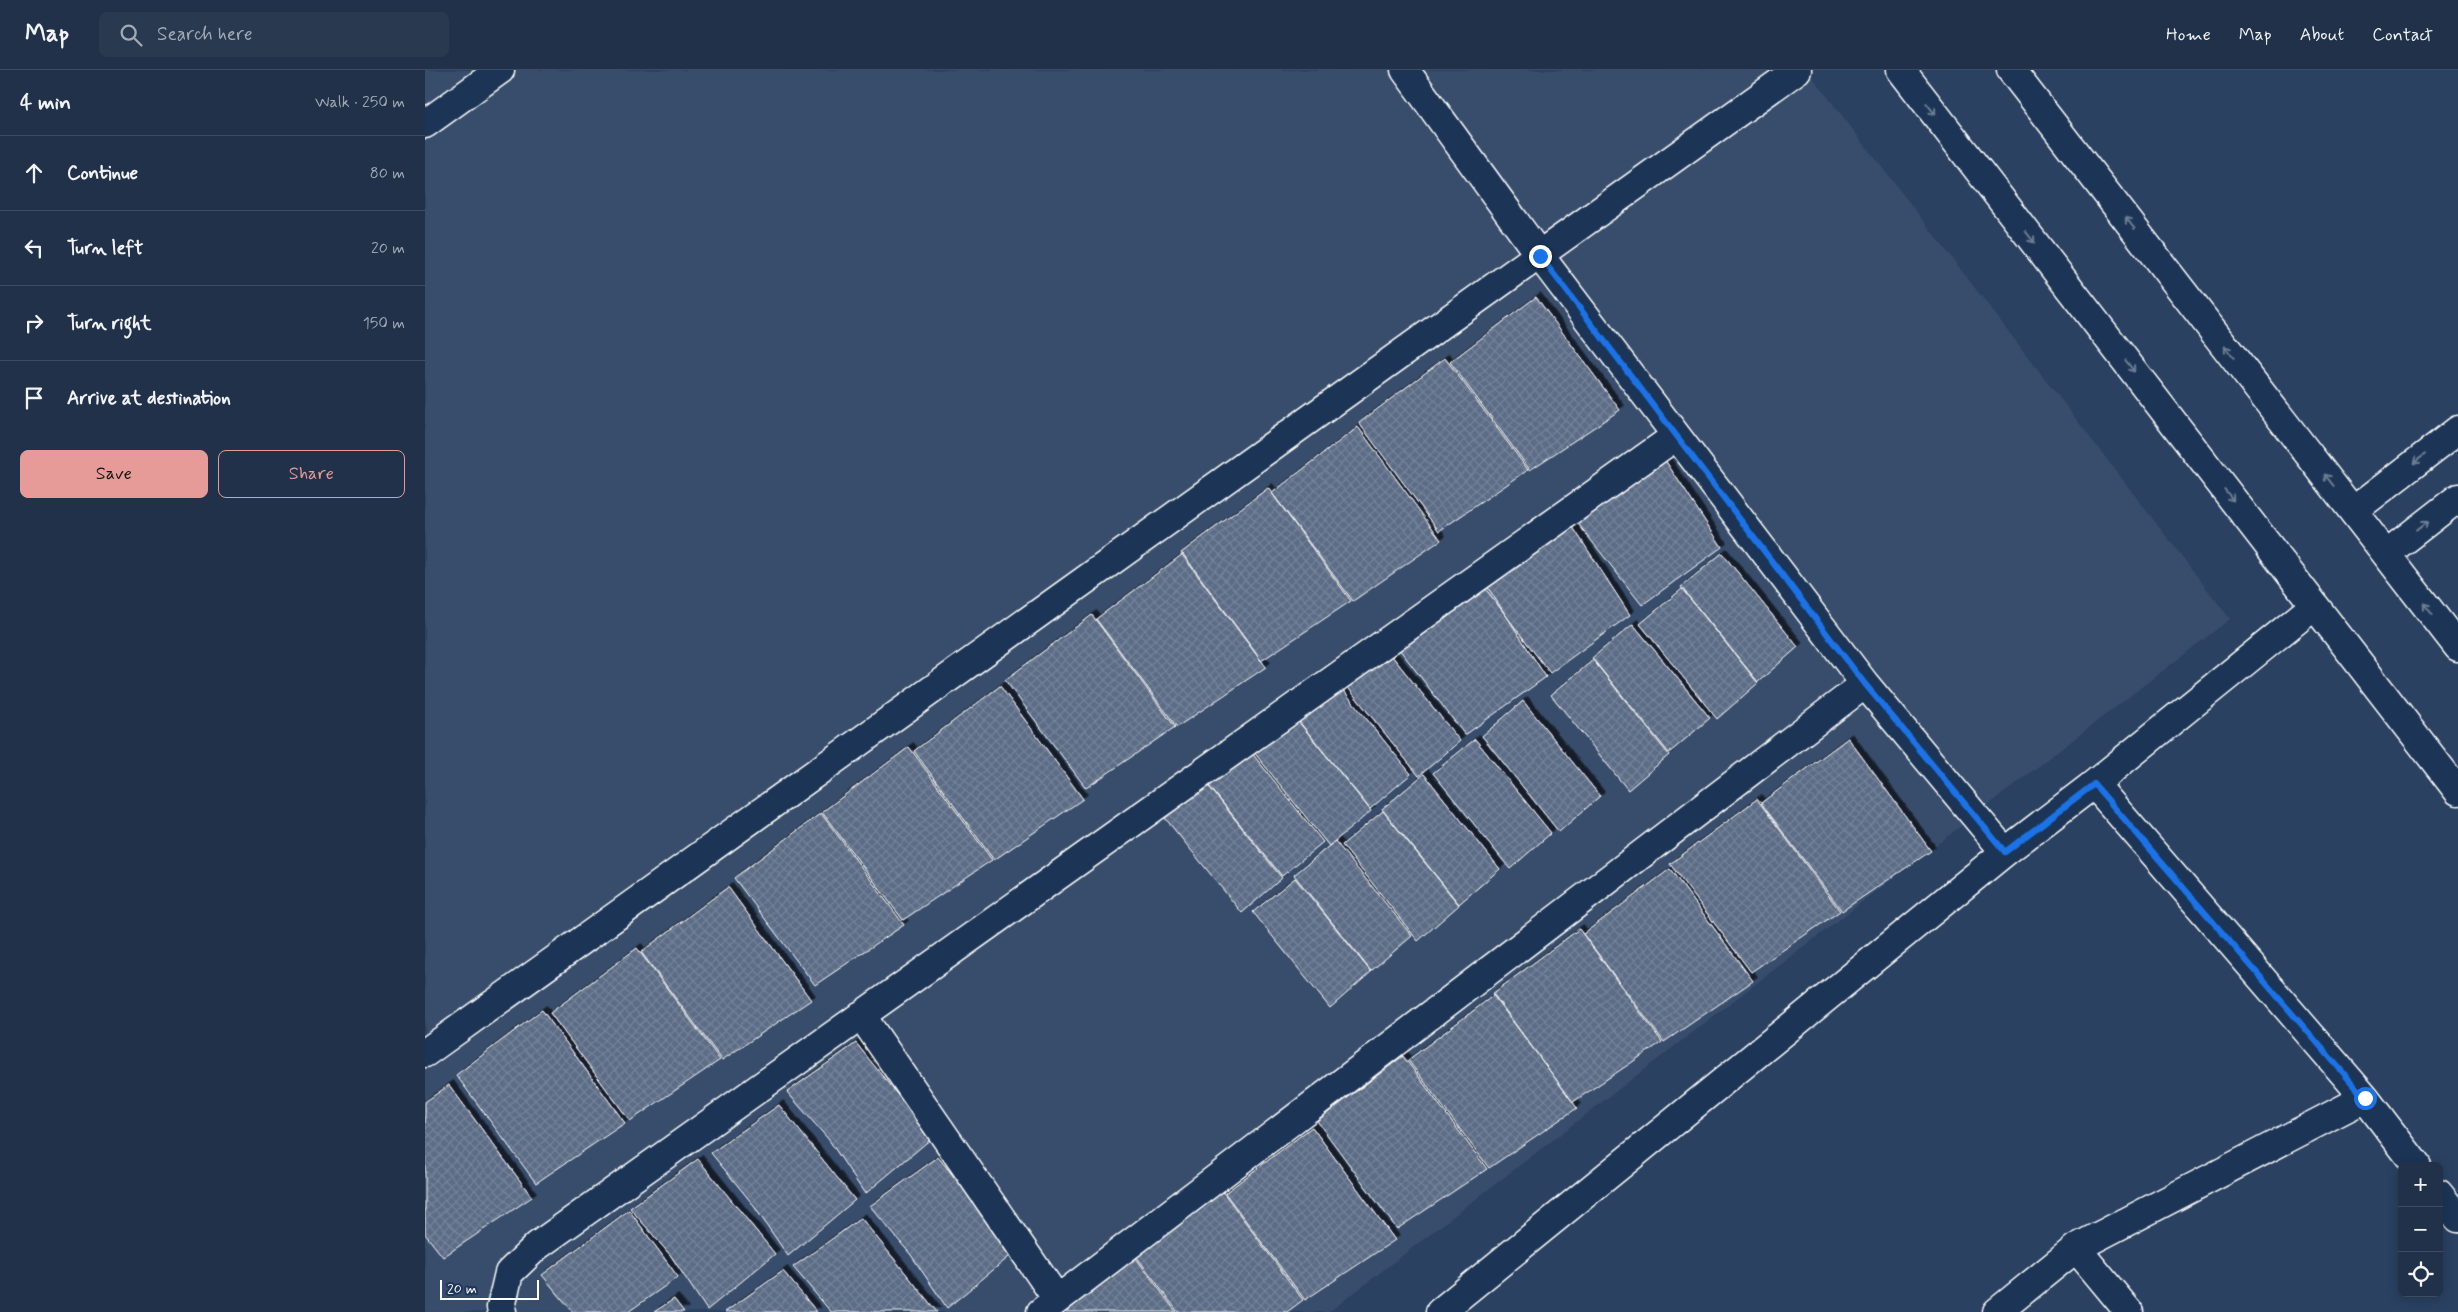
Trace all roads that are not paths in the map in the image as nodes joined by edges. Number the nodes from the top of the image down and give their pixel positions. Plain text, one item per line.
1 (500, 70) edge
2 (1405, 70) edge
3 (1797, 70) edge
4 (1901, 70) edge
5 (2011, 70) edge
6 (425, 124) edge
7 (1540, 256) junction
8 (2458, 430) edge
9 (1676, 436) junction
10 (2458, 498) edge
11 (2353, 511) junction
12 (2386, 554) junction
13 (2314, 606) junction
14 (2458, 647) edge
15 (1865, 684) junction
16 (2094, 784) junction
17 (2458, 791) edge
18 (2005, 852) junction
19 (861, 1015) junction
20 (425, 1052) edge
21 (2365, 1098) junction
22 (2414, 1162) edge
23 (2443, 1199) edge
24 (2458, 1218) edge
25 (2076, 1248) junction
26 (1049, 1306) edge
27 (502, 1312) edge
28 (1440, 1312) edge
29 (1997, 1312) edge
30 (2129, 1312) edge

1 - 6 street
2 - 7 street
3 - 7 street
4 -> 13 street
11 -> 5 street
7 - 9 street
7 - 20 street
8 -> 11 street
9 - 15 street
9 - 19 street
12 -> 10 street
11 - 12 street
14 -> 12 street
13 - 16 street
13 - 17 street
15 - 18 street
15 - 26 street
16 - 18 street
16 - 21 street
18 - 28 street
19 - 26 street
19 - 27 street
21 - 22 street
21 - 25 street
23 - 24 street
25 - 29 street
25 - 30 street

